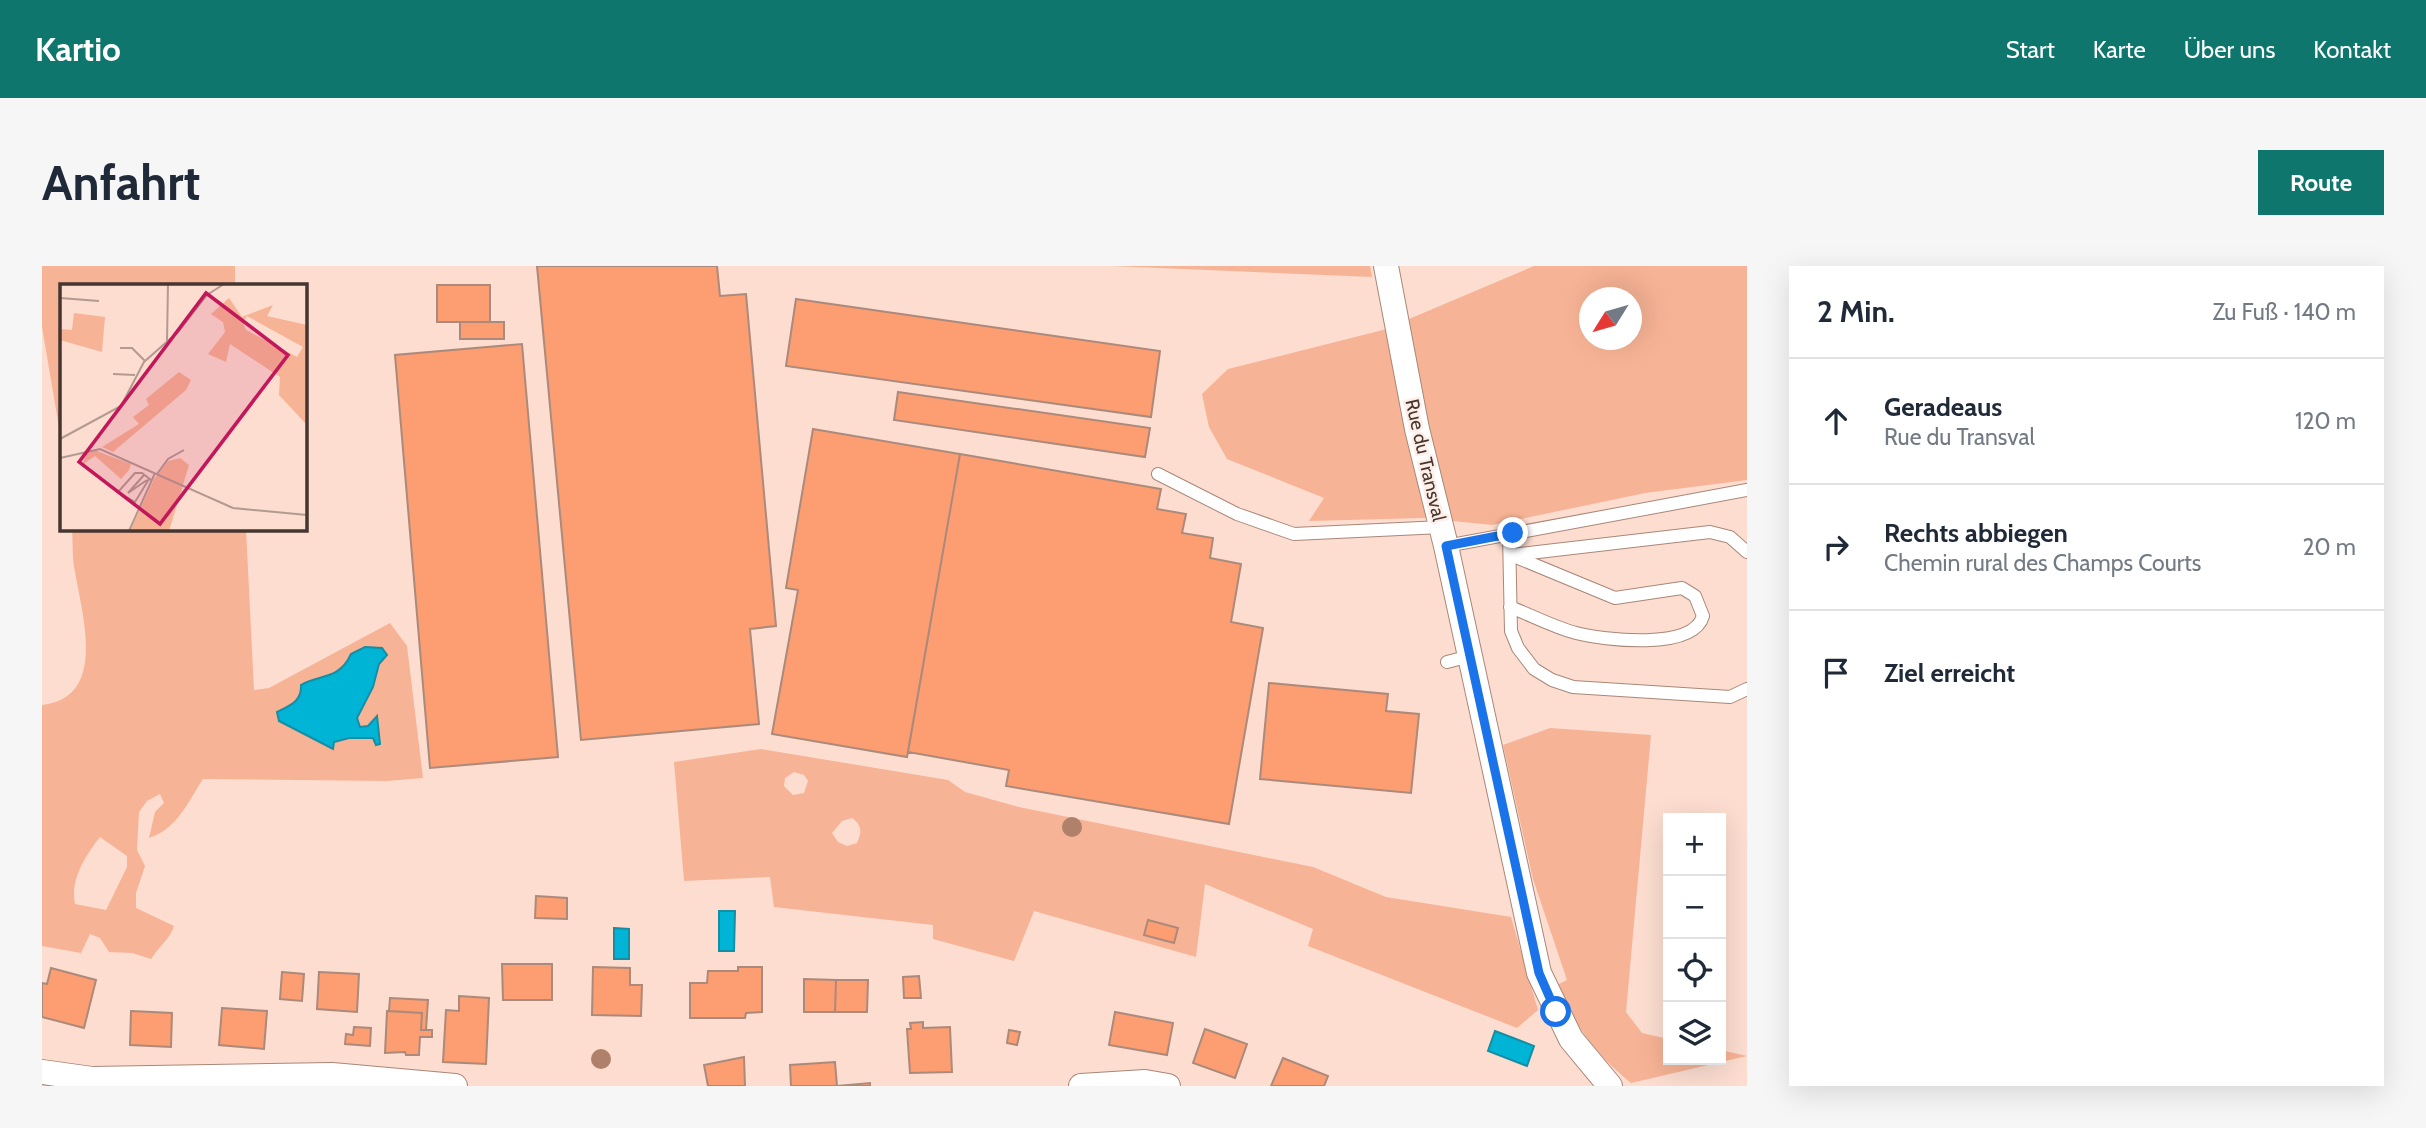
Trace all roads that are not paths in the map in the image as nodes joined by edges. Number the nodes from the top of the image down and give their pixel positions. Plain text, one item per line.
1 (1386, 266) edge
2 (1158, 474) dead end
3 (1747, 490) edge
4 (1509, 534) junction
5 (1444, 537) junction
6 (1747, 552) edge
7 (1511, 555) junction
8 (1510, 607) junction
9 (1747, 689) edge
10 (42, 1072) edge
11 (455, 1086) edge
12 (1081, 1086) edge
13 (1168, 1086) edge
14 (1610, 1086) edge

1 - 5 street, Rue du Transval
2 - 5 lane
3 - 4 lane
4 - 5 lane
4 - 7 lane
5 - 14 street, Rue du Transval
6 - 7 lane
7 - 8 lane
7 - 8 lane
8 - 9 lane
10 - 11 street
12 - 13 street

